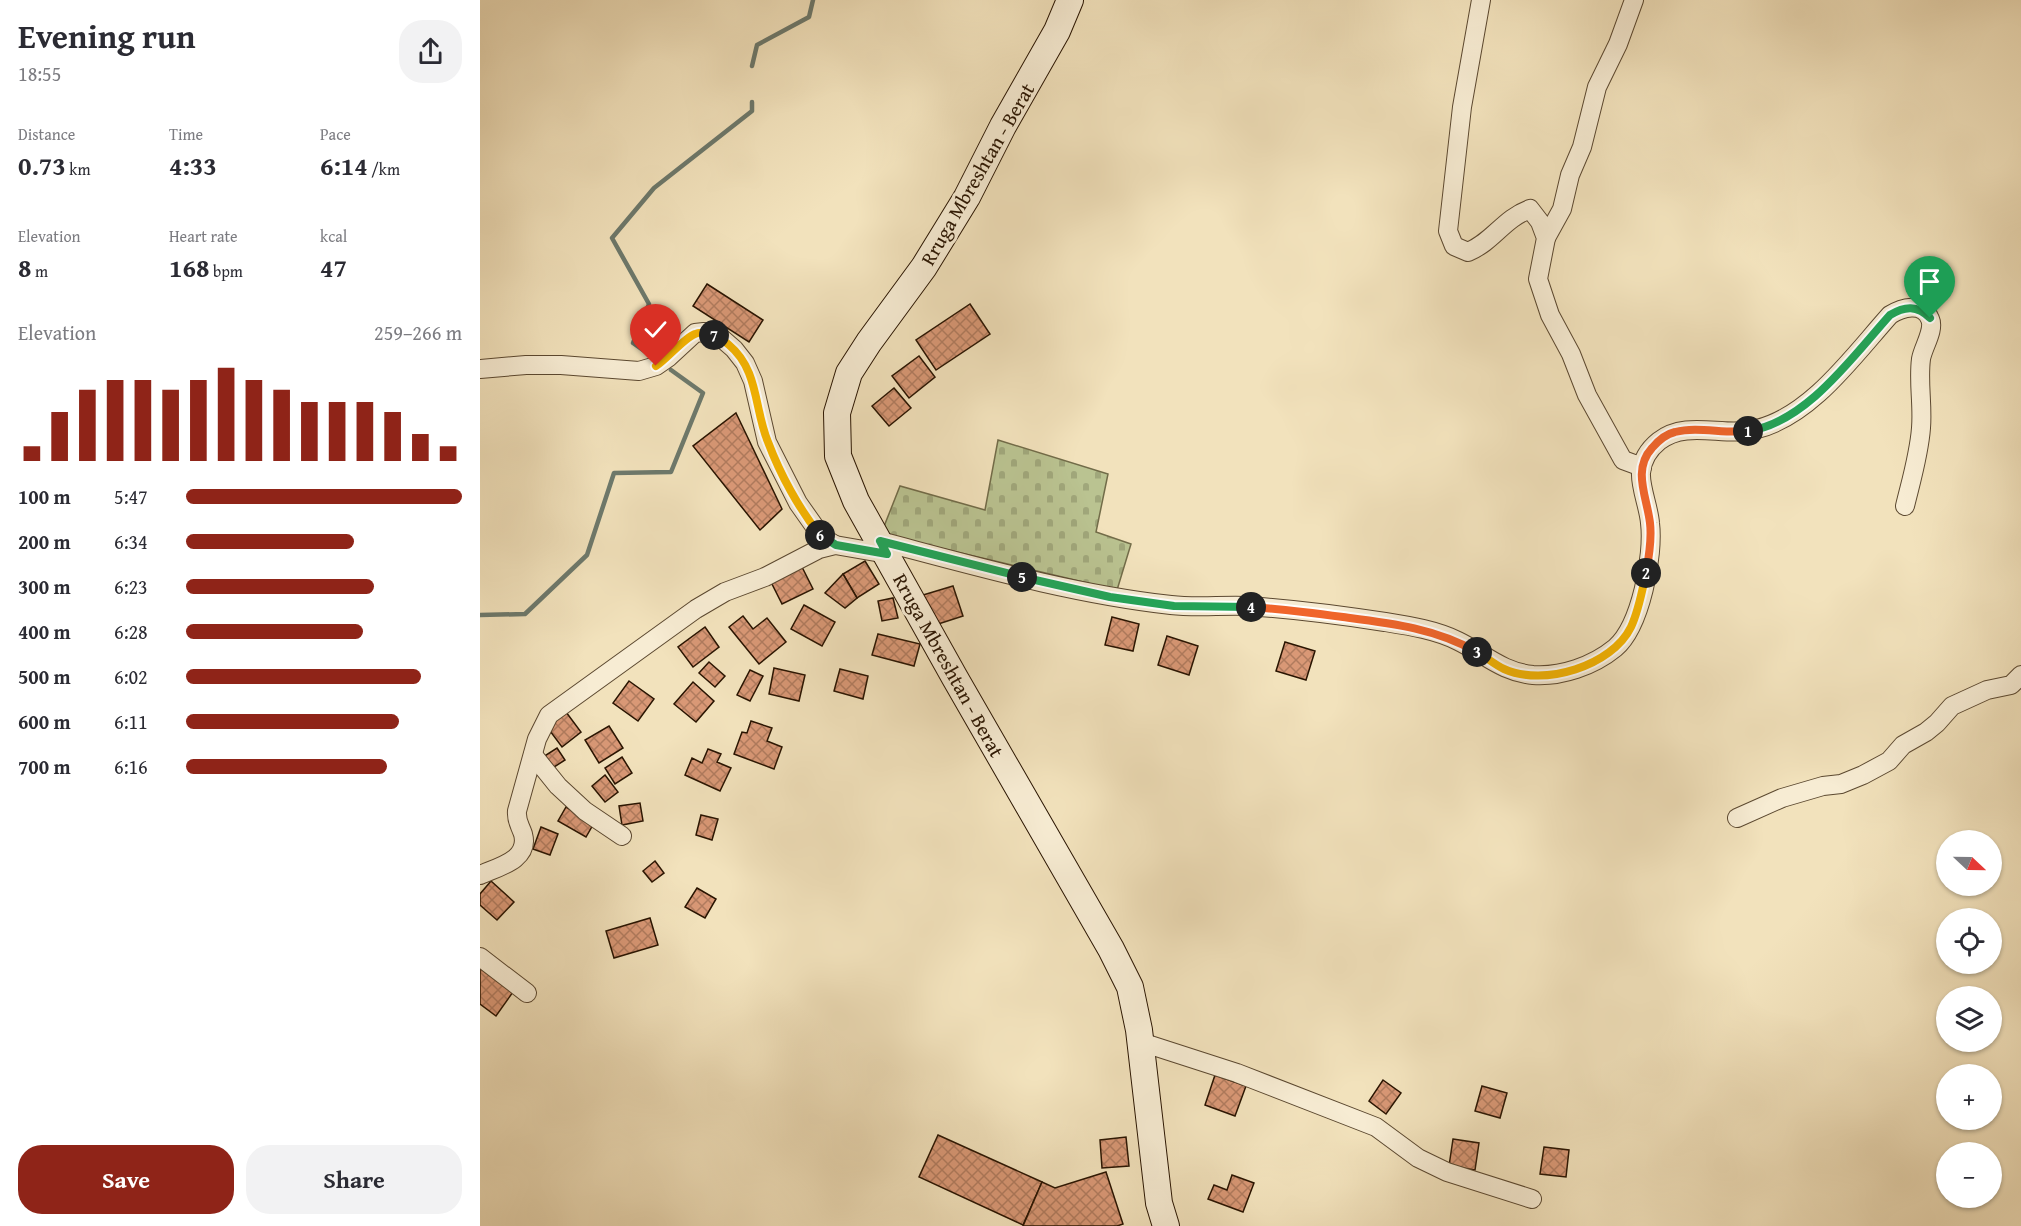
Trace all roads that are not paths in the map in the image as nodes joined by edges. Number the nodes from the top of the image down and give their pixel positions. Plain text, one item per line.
1 (1070, 0) edge
2 (1481, 0) edge
3 (1634, 0) edge
4 (1546, 238) junction
5 (480, 369) edge
6 (1642, 467) junction
7 (1905, 506) dead end
8 (836, 545) junction
9 (883, 548) junction
10 (2021, 675) edge
11 (533, 755) junction
12 (1737, 818) dead end
13 (622, 836) dead end
14 (480, 874) edge
15 (480, 957) edge
16 (527, 993) dead end
17 (1141, 1042) junction
18 (1532, 1199) dead end
19 (1166, 1226) edge

1 - 9 street, Rruga Mbreshtan - Berat
2 - 4 street
3 - 4 street
4 - 6 street
5 - 8 street
6 - 7 street
6 - 9 street
8 - 9 street
8 - 11 street
9 - 17 street, Rruga Mbreshtan - Berat
10 - 12 street
11 - 13 street
11 - 14 street
15 - 16 street
17 - 18 street
17 - 19 street, Rruga Mbreshtan - Berat

